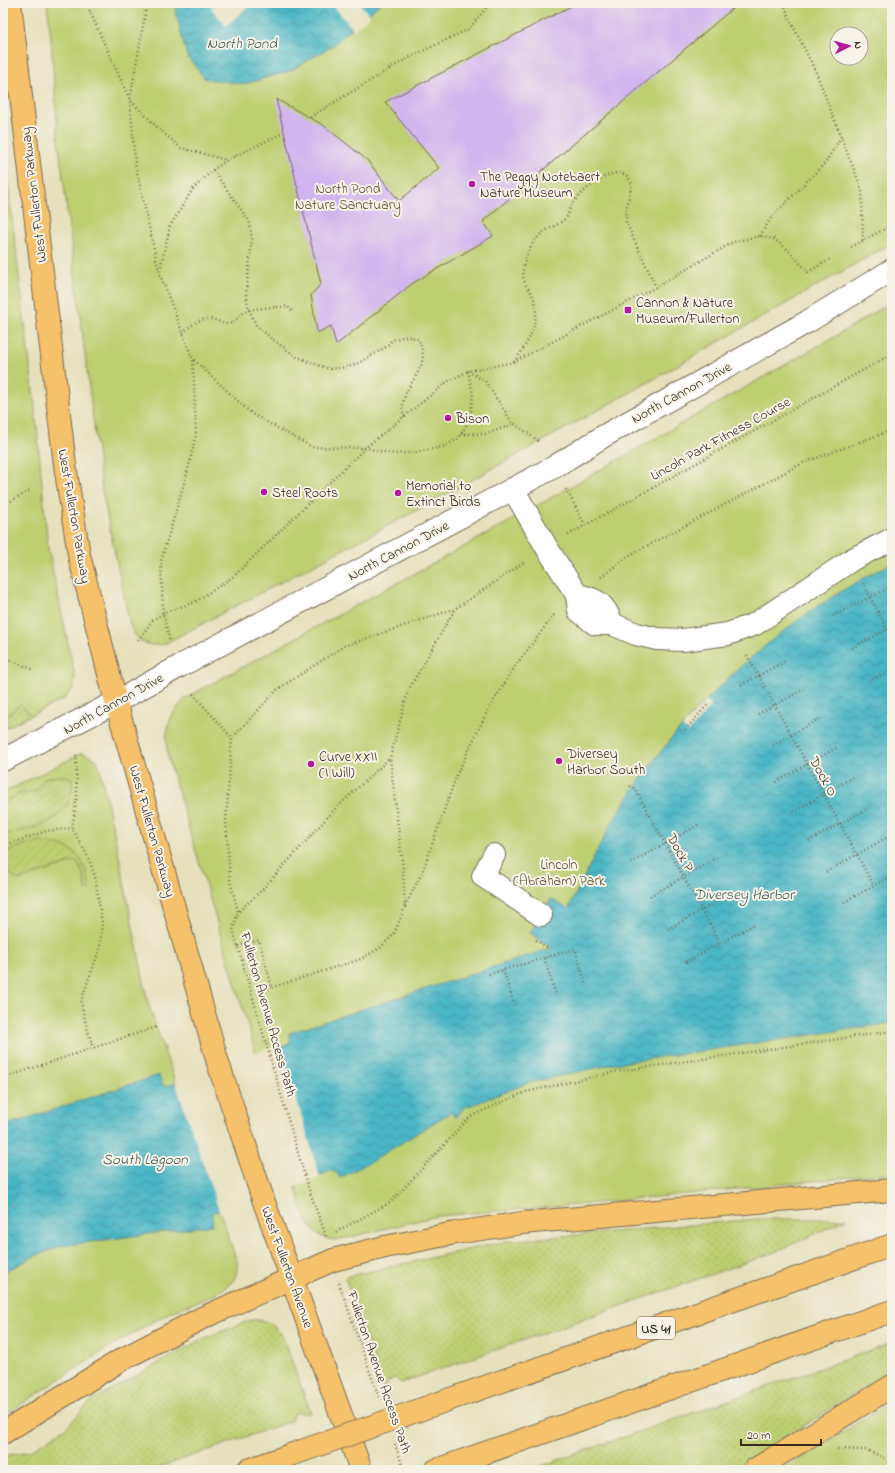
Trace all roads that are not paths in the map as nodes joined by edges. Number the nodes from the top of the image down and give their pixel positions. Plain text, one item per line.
1 (10, 3) edge
2 (892, 270) edge
3 (513, 489) junction
4 (892, 539) edge
5 (116, 702) junction
6 (3, 760) edge
7 (494, 855) dead end
8 (541, 915) dead end
9 (218, 1063) joint
10 (892, 1190) edge
11 (892, 1245) edge
12 (292, 1278) junction
13 (892, 1311) edge
14 (892, 1386) edge
15 (3, 1433) edge
16 (438, 1469) edge
17 (248, 1470) edge
18 (361, 1470) edge
19 (754, 1470) edge

1 - 5 main road, West Fullerton Parkway
2 - 3 street, North Cannon Drive
3 - 4 street
3 - 5 street, North Cannon Drive
5 - 6 street, North Cannon Drive
5 - 9 main road, West Fullerton Parkway
7 - 8 street
9 - 12 main road, West Fullerton Avenue
10 - 12 main road
11 - 17 main road, US 41, bridge
12 - 15 main road
12 - 18 main road, West Fullerton Avenue
13 - 16 main road
14 - 19 main road

